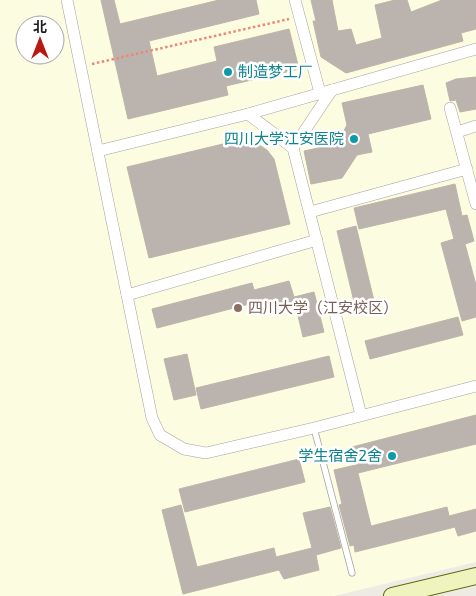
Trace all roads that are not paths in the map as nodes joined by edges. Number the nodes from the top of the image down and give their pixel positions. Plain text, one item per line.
1 (67, 0) edge
2 (295, 0) edge
3 (476, 49) edge
4 (332, 90) junction
5 (320, 93) junction
6 (450, 108) dead end
7 (248, 114) junction
8 (476, 126) edge
9 (456, 132) junction
10 (293, 148) junction
11 (98, 151) junction
12 (467, 169) junction
13 (476, 204) edge
14 (310, 212) junction
15 (318, 240) junction
16 (127, 295) junction
17 (476, 386) edge
18 (362, 415) junction
19 (314, 428) junction
20 (352, 573) dead end
21 (476, 576) edge
22 (392, 596) edge

1 - 11 street
2 - 5 street
3 - 4 street
4 - 5 street
4 - 10 street
5 - 7 street
6 - 9 street
7 - 10 street
7 - 11 street
8 - 9 street
9 - 12 street
10 - 14 street
11 - 16 street
12 - 13 street
12 - 14 street
14 - 15 street
15 - 16 street
15 - 18 street
16 - 19 street
17 - 18 street
18 - 19 street
19 - 20 lane
21 - 22 main road

